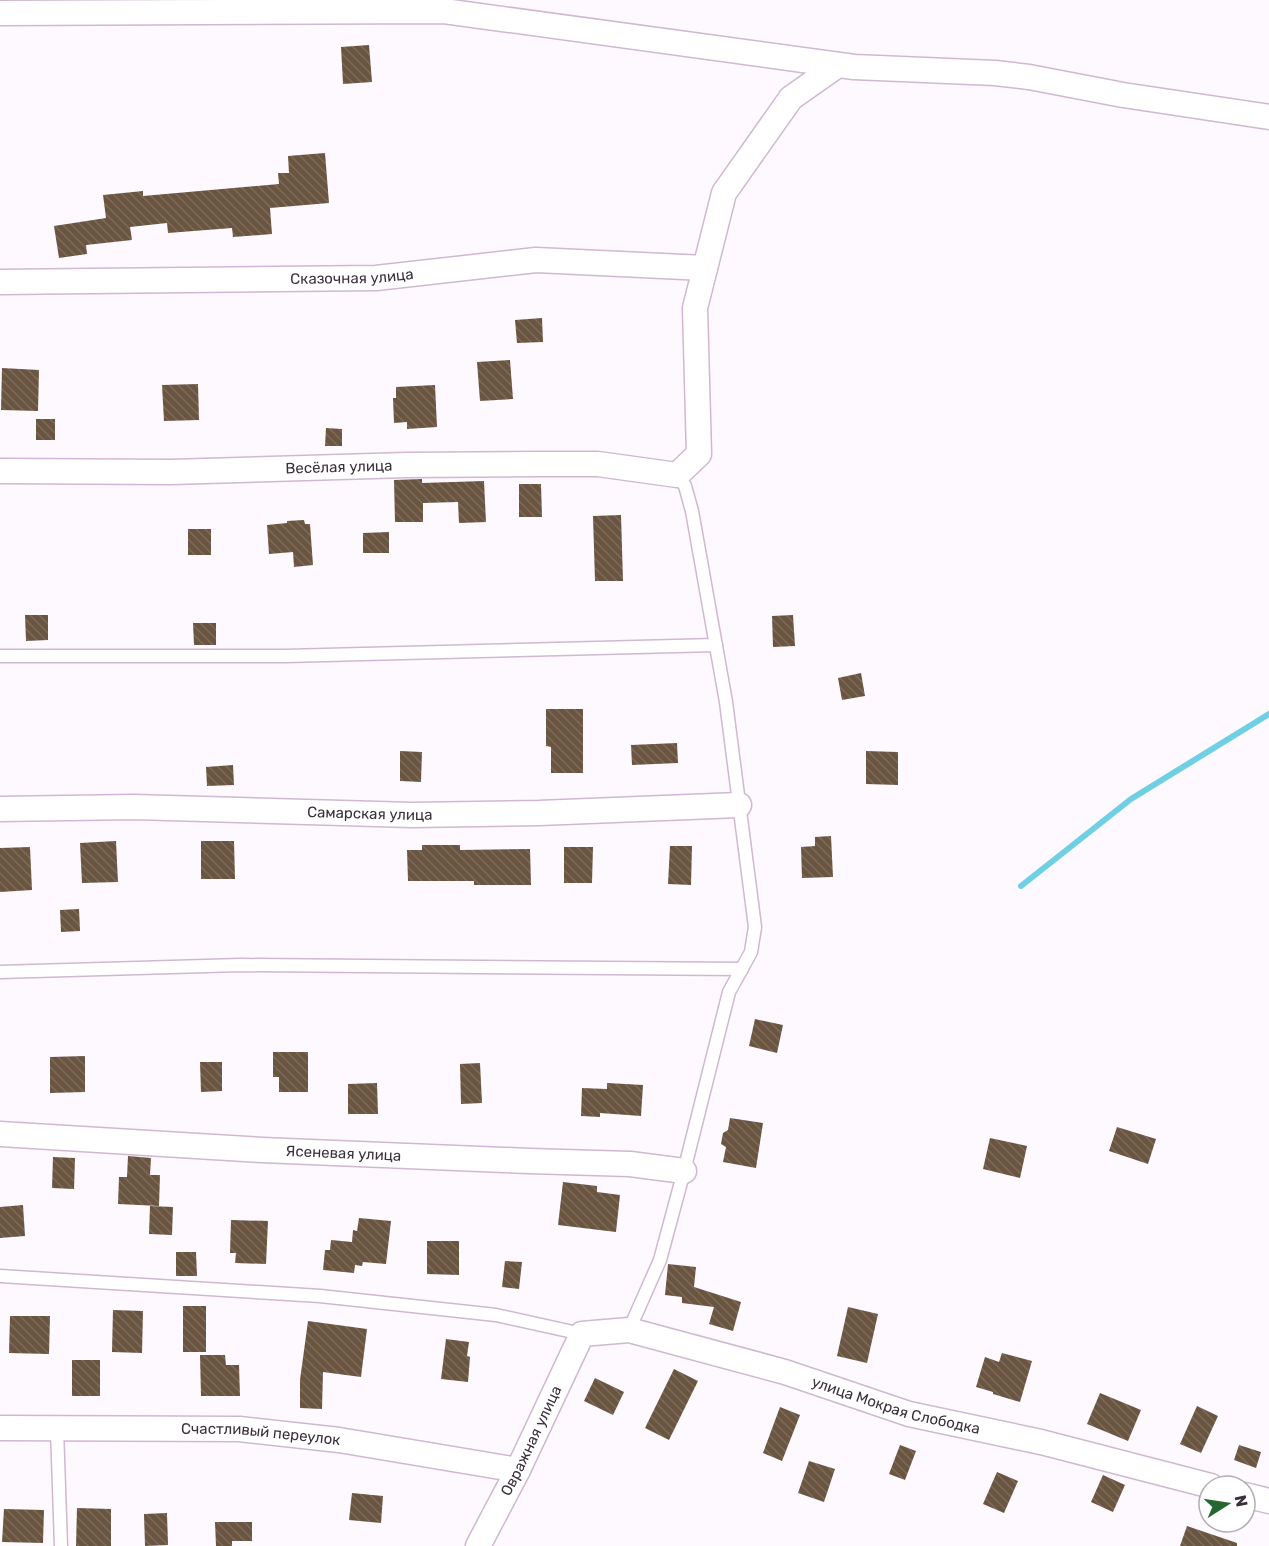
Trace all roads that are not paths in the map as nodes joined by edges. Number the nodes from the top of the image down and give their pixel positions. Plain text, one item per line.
1 (444, 6) edge
2 (0, 13) edge
3 (838, 65) junction
4 (1269, 117) edge
5 (705, 268) junction
6 (0, 282) edge
7 (0, 471) edge
8 (677, 475) junction
9 (716, 645) junction
10 (0, 656) edge
11 (739, 805) junction
12 (0, 809) edge
13 (742, 969) junction
14 (0, 972) edge
15 (0, 1134) edge
16 (684, 1171) junction
17 (0, 1276) edge
18 (629, 1330) junction
19 (582, 1334) junction
20 (0, 1428) edge
21 (57, 1429) junction
22 (518, 1470) junction
23 (1197, 1482) edge
24 (61, 1546) edge
25 (478, 1546) edge

1 - 2 street
1 - 3 street
3 - 4 street
3 - 5 street
5 - 6 street, Сказочная улица
5 - 8 street
7 - 8 street, Весёлая улица
8 - 9 lane
9 - 10 lane
9 - 11 lane
11 - 12 street, Самарская улица
11 - 13 lane
13 - 14 lane
13 - 16 lane
15 - 16 street, Ясеневая улица
16 - 18 lane
17 - 19 lane
18 - 19 street, улица Мокрая Слободка
18 - 23 street, улица Мокрая Слободка
19 - 22 street, Овражная улица
20 - 21 street, Счастливый переулок
21 - 22 street, Счастливый переулок
21 - 24 lane
22 - 25 street, Овражная улица

